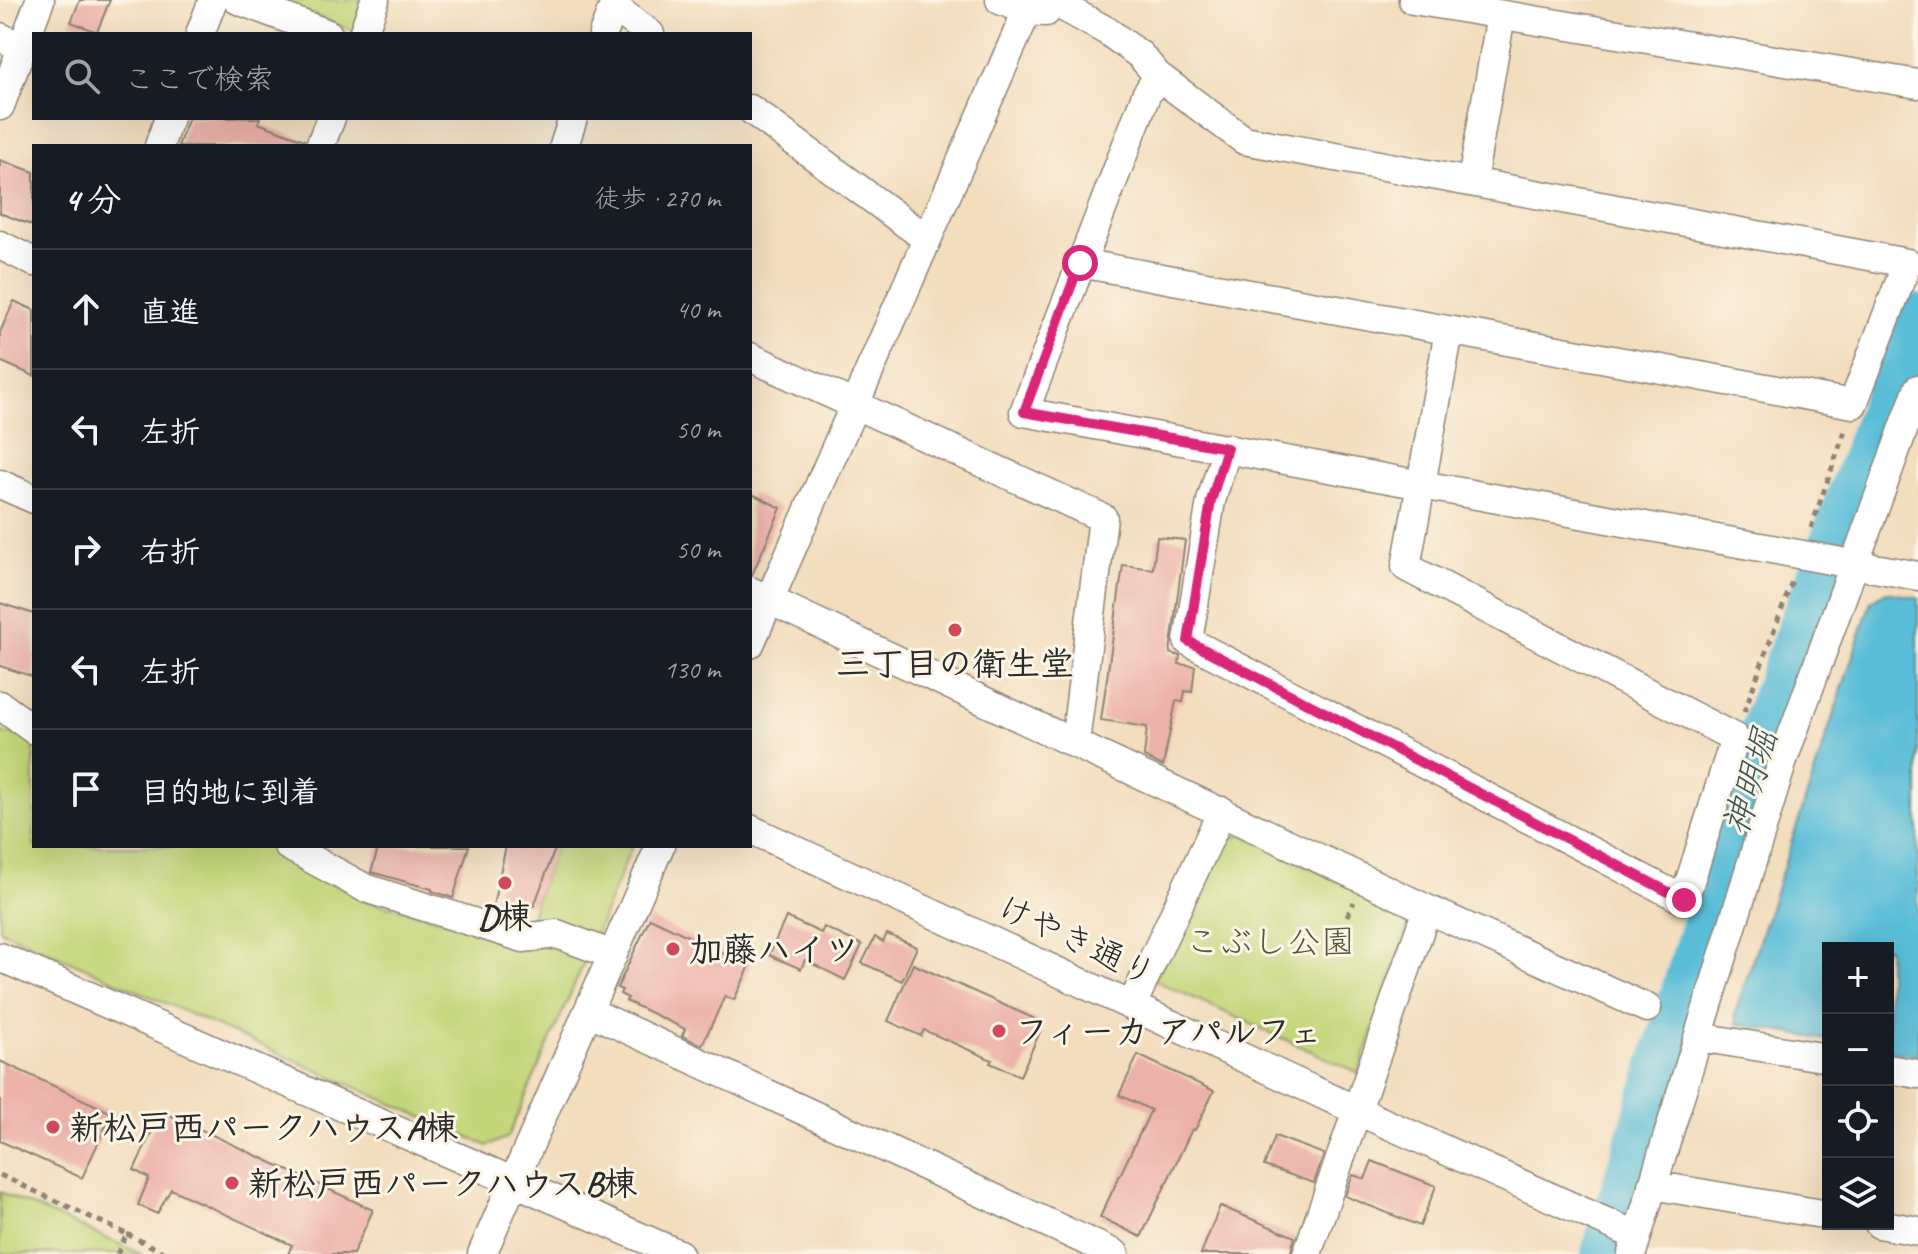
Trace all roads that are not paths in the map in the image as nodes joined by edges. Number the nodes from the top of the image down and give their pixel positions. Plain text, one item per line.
1 (40, 0) edge
2 (213, 0) edge
3 (238, 0) edge
4 (375, 0) edge
5 (1000, 0) edge
6 (1413, 0) edge
7 (614, 3) edge
8 (1070, 5) edge
9 (1027, 11) junction
10 (1501, 15) junction
11 (201, 32) edge
12 (323, 32) edge
13 (364, 32) edge
14 (604, 32) edge
15 (648, 32) edge
16 (11, 43) edge
17 (1158, 76) junction
18 (1918, 84) edge
19 (0, 106) edge
20 (752, 110) edge
21 (168, 120) edge
22 (330, 120) edge
23 (572, 120) edge
24 (160, 144) edge
25 (321, 144) edge
26 (565, 144) edge
27 (1472, 181) junction
28 (927, 239) junction
29 (0, 245) edge
30 (32, 261) edge
31 (1080, 263) junction
32 (1449, 331) junction
33 (752, 358) edge
34 (1918, 389) edge
35 (855, 407) junction
36 (1227, 448) junction
37 (1420, 483) junction
38 (0, 484) edge
39 (32, 498) edge
40 (1848, 563) junction
41 (1918, 576) edge
42 (760, 596) edge
43 (752, 634) edge
44 (0, 705) edge
45 (32, 729) edge
46 (1075, 743) junction
47 (1222, 811) junction
48 (752, 830) edge
49 (292, 848) edge
50 (659, 848) edge
51 (1427, 909) junction
52 (613, 955) junction
53 (0, 957) edge
54 (1132, 1005) junction
55 (1647, 1008) dead end
56 (588, 1011) junction
57 (1699, 1037) junction
58 (1822, 1057) edge
59 (1894, 1070) edge
60 (1918, 1074) edge
61 (1358, 1111) junction
62 (513, 1182) junction
63 (1652, 1185) junction
64 (1822, 1214) edge
65 (1894, 1227) edge
66 (1918, 1231) edge
67 (1632, 1241) edge
68 (482, 1254) edge
69 (679, 1254) edge
70 (1115, 1254) edge
71 (1307, 1254) edge

1 - 16 street
2 - 11 street
3 - 12 street
4 - 13 street
5 - 9 street
6 - 10 street
7 - 14 street
7 - 15 street
8 - 9 street
8 - 17 street
9 - 28 street
10 - 18 street
10 - 27 street
16 - 19 street
17 - 27 street
17 - 31 street
20 - 28 street
21 - 24 street
22 - 25 street
23 - 26 street
27 - 32 street
28 - 35 street
29 - 30 street
31 - 32 street
31 - 36 street
32 - 37 street
33 - 35 street
34 - 40 street
35 - 42 street
35 - 46 street
36 - 37 street
36 - 37 street
37 - 40 street
38 - 39 street
40 - 41 street
40 - 57 street
42 - 43 street
42 - 46 street
44 - 45 street
46 - 47 street
47 - 51 street
47 - 54 street
48 - 54 street, けやき通り
49 - 52 street
50 - 52 street
51 - 55 street
51 - 61 street
52 - 56 street
53 - 62 street
54 - 61 street, けやき通り
56 - 62 street
56 - 70 street
57 - 58 street
57 - 63 street
59 - 60 street
61 - 67 street, けやき通り
61 - 71 street
62 - 68 street
62 - 69 street
63 - 64 street
63 - 67 street
65 - 66 street

